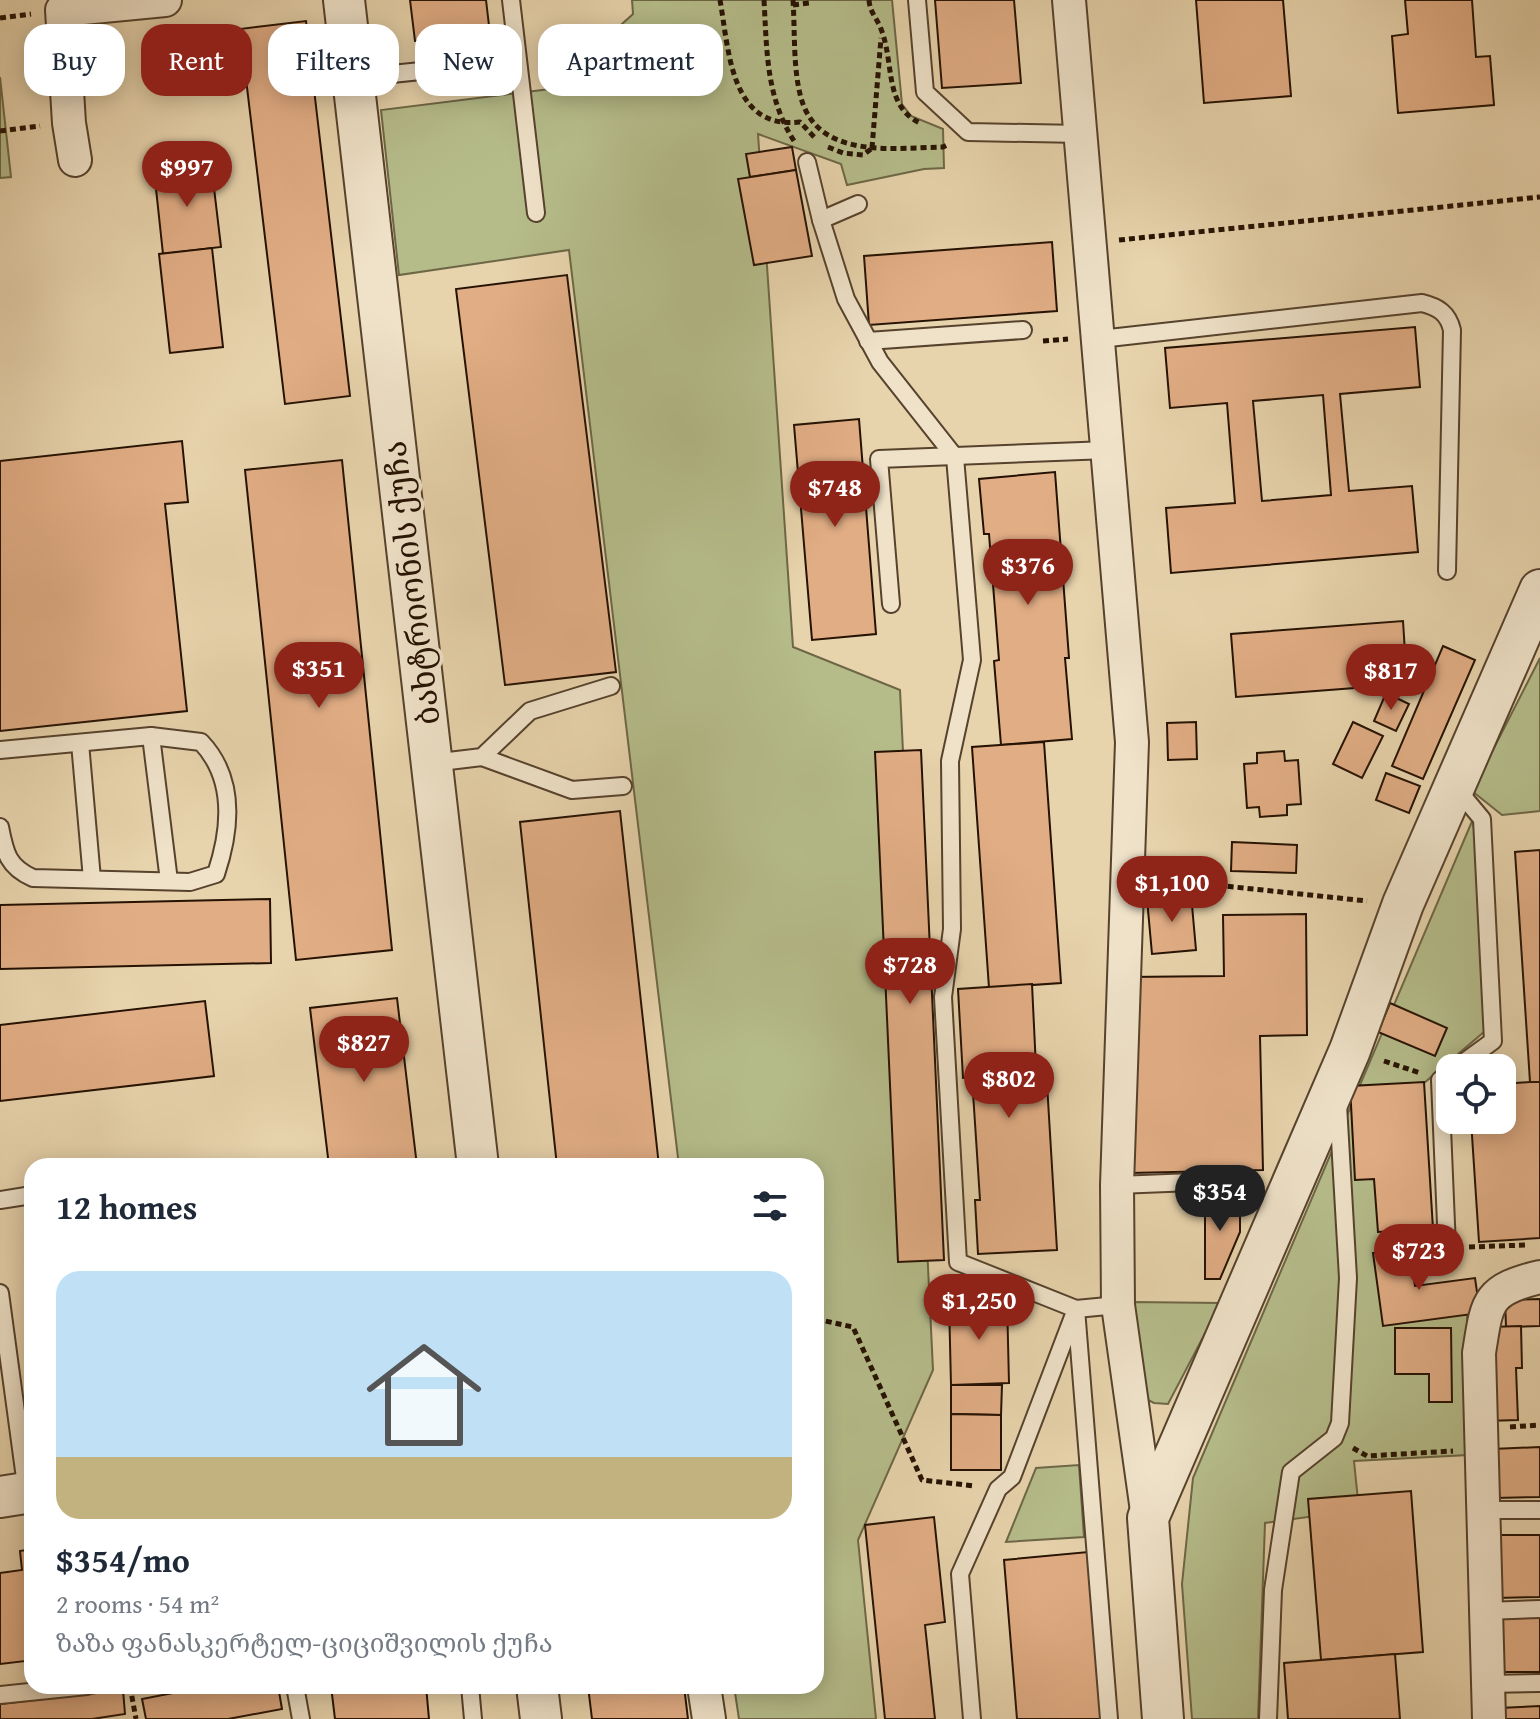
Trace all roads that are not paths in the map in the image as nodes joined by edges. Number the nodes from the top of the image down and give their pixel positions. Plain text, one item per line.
1 (165, 0) edge
2 (344, 0) edge
3 (511, 0) edge
4 (917, 0) edge
5 (1069, 0) edge
6 (347, 24) edge
7 (514, 24) edge
8 (522, 95) edge
9 (355, 96) edge
10 (1082, 134) junction
11 (75, 160) dead end
12 (807, 162) dead end
13 (858, 204) dead end
14 (536, 213) dead end
15 (821, 220) junction
16 (1023, 330) dead end
17 (1089, 338) junction
18 (868, 341) junction
19 (1108, 450) junction
20 (955, 457) junction
21 (1447, 571) dead end
22 (1540, 590) edge
23 (891, 604) dead end
24 (611, 686) dead end
25 (151, 736) junction
26 (80, 743) junction
27 (0, 750) edge
28 (482, 757) junction
29 (432, 763) junction
30 (623, 786) dead end
31 (1456, 788) junction
32 (0, 827) edge
33 (92, 879) junction
34 (169, 881) junction
35 (1475, 1054) edge
36 (1343, 1065) junction
37 (1446, 1134) edge
38 (477, 1158) edge
39 (1218, 1181) dead end
40 (1117, 1185) junction
41 (24, 1196) edge
42 (0, 1200) edge
43 (1447, 1248) road end
44 (1540, 1277) edge
45 (0, 1293) edge
46 (1118, 1305) junction
47 (1076, 1309) junction
48 (20, 1494) edge
49 (1482, 1510) junction
50 (1540, 1510) edge
51 (1148, 1518) junction
52 (1540, 1609) edge
53 (1486, 1611) junction
54 (1540, 1683) edge
55 (1487, 1684) junction
56 (24, 1693) edge
57 (296, 1694) edge
58 (471, 1694) edge
59 (538, 1694) edge
60 (705, 1694) edge
61 (0, 1695) edge
62 (301, 1719) edge
63 (473, 1719) edge
64 (541, 1719) edge
65 (709, 1719) edge
66 (972, 1719) edge
67 (1109, 1719) edge
68 (1163, 1719) edge
69 (1268, 1719) edge
70 (1489, 1719) edge

1 - 11 street
2 - 6 street, ბახტრიონის ქუჩა
3 - 7 lane
4 - 10 lane
5 - 10 street
8 - 14 lane
9 - 29 street, ბახტრიონის ქუჩა
10 - 17 street
12 - 15 lane
13 - 15 lane
15 - 18 lane
16 - 18 lane
17 - 19 street
17 - 21 lane
18 - 20 lane
19 - 20 lane
19 - 40 street
20 - 23 lane
20 - 47 lane
22 - 31 street
24 - 28 lane
25 - 26 lane
25 - 34 lane
25 - 34 lane
26 - 27 lane
26 - 33 lane
28 - 29 lane
28 - 30 lane
29 - 38 street, ბახტრიონის ქუჩა
31 - 35 lane
31 - 36 street
32 - 33 lane
33 - 34 lane
36 - 51 street
36 - 69 lane
37 - 43 lane
39 - 40 lane
40 - 46 street
41 - 42 lane
44 - 49 street
45 - 48 lane
46 - 47 lane
46 - 51 street
47 - 66 lane
47 - 67 lane
49 - 50 lane
49 - 53 street
51 - 68 street
52 - 53 lane
53 - 55 street
54 - 55 lane
55 - 70 street
56 - 61 lane
57 - 62 lane
58 - 63 lane
59 - 64 street
60 - 65 street

